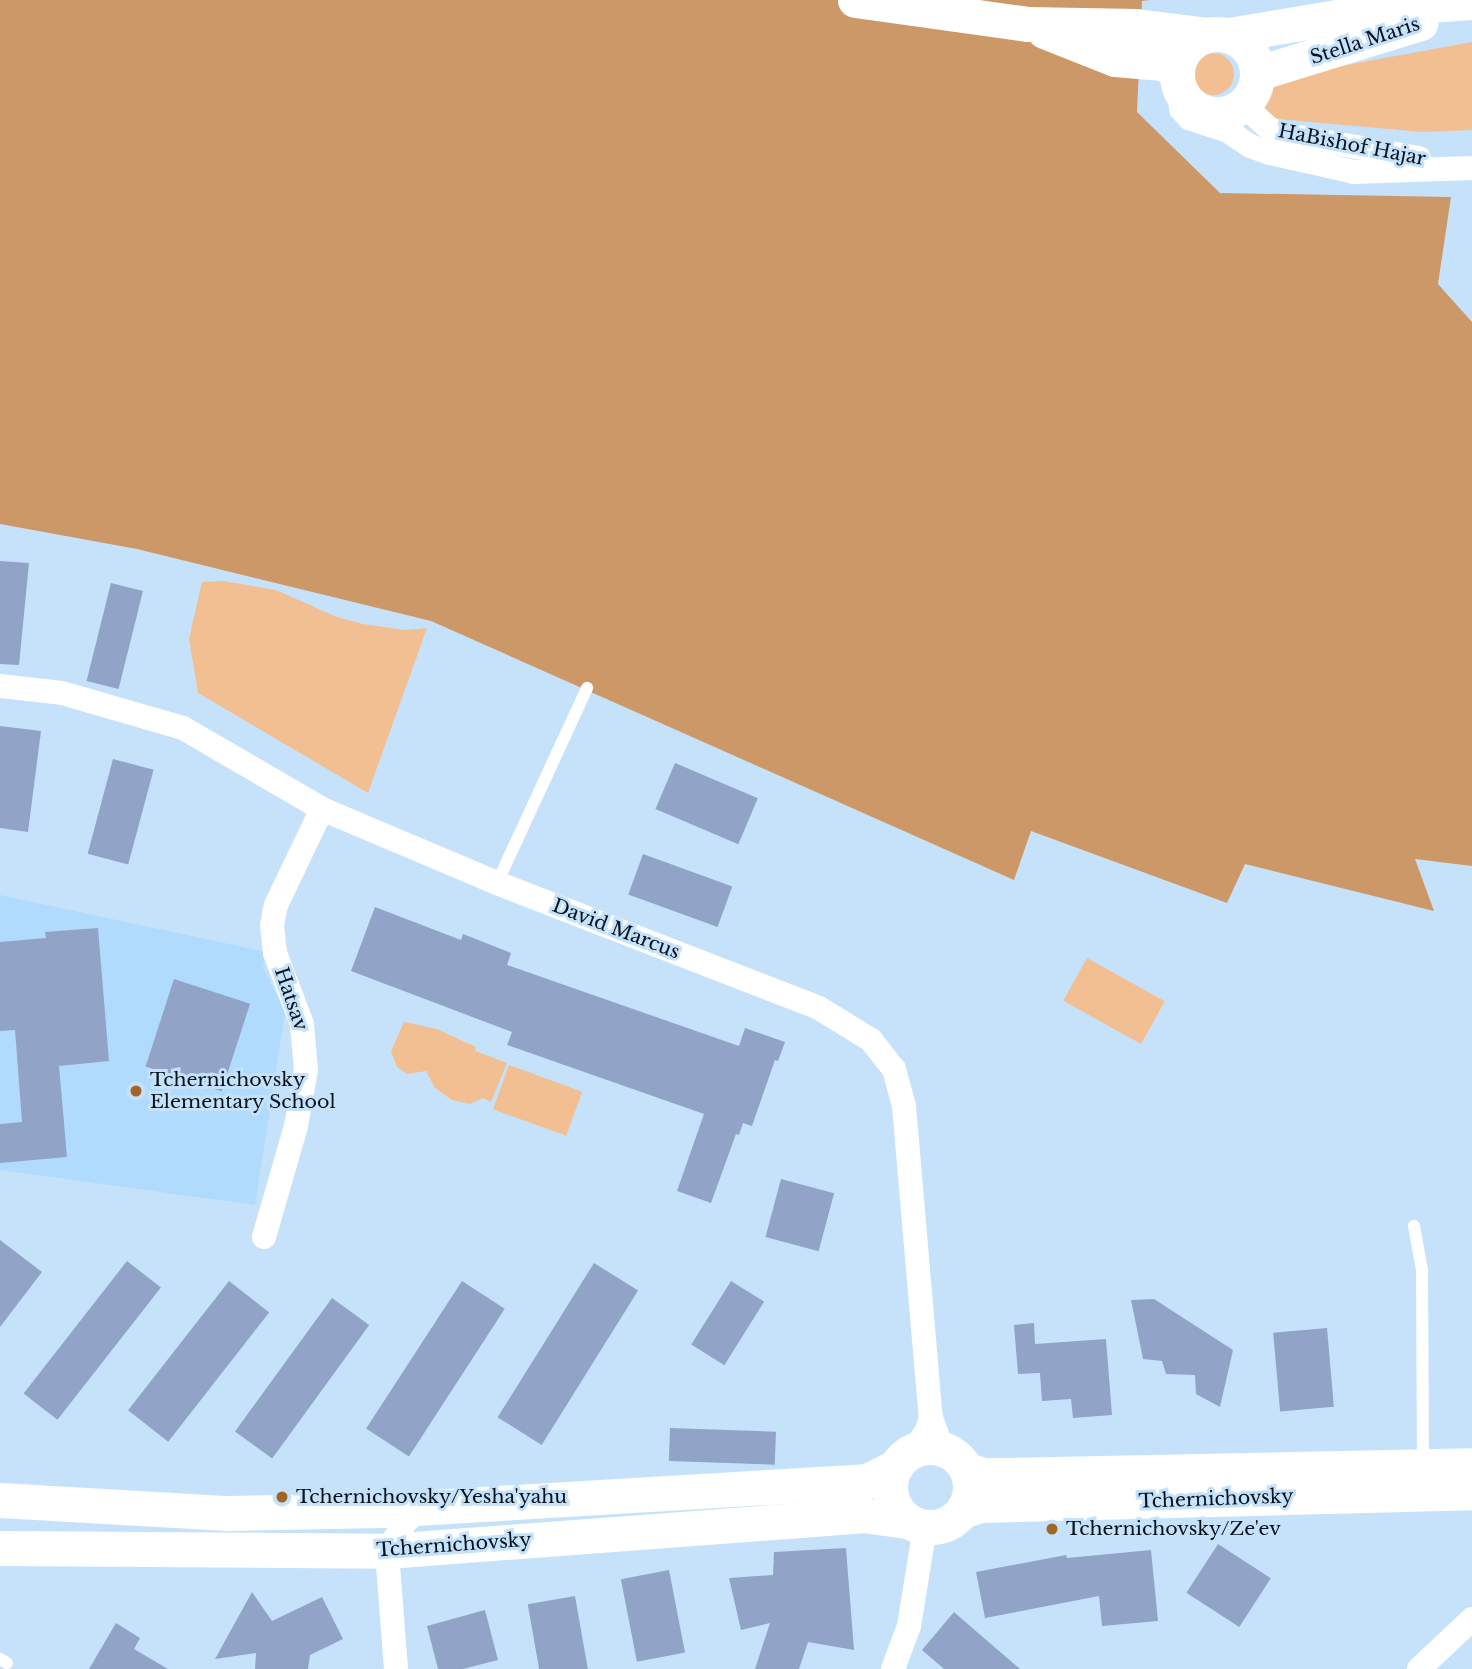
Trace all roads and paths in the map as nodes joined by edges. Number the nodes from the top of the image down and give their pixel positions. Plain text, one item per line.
1 (855, 0) edge
2 (1472, 2) edge
3 (1472, 10) edge
4 (1028, 24) junction
5 (1218, 35) junction
6 (1258, 73) junction
7 (1178, 78) junction
8 (1238, 108) junction
9 (1472, 167) edge
10 (0, 686) edge
11 (587, 688) dead end
12 (322, 809) junction
13 (497, 883) junction
14 (1414, 1226) dead end
15 (264, 1237) dead end
16 (929, 1451) junction
17 (1423, 1465) junction
18 (1472, 1465) edge
19 (1472, 1492) edge
20 (0, 1500) edge
21 (423, 1507) junction
22 (962, 1511) junction
23 (916, 1524) junction
24 (0, 1548) edge
25 (387, 1551) junction
26 (1472, 1619) edge
27 (396, 1669) edge
28 (894, 1669) edge
29 (1419, 1669) edge

1 - 4 street, Stella Maris
2 - 5 street, Stella Maris
3 - 6 street, Stella Maris
4 - 5 street, Stella Maris
4 - 7 street, Stella Maris
5 - 6 street
5 - 7 street
6 - 8 street
7 - 8 street
7 - 9 street, HaBishof Hajar
8 - 9 street, HaBishof Hajar
10 - 12 street, David Marcus
11 - 13 lane
12 - 13 street, David Marcus
12 - 15 street, Hatsav
13 - 16 street, David Marcus
14 - 17 lane
16 - 17 street, Tchernichovsky
16 - 21 street, Tchernichovsky
16 - 22 street
16 - 23 street
17 - 18 street, Tchernichovsky
19 - 22 street, Tchernichovsky
20 - 21 street, Tchernichovsky
21 - 25 street
22 - 23 street
23 - 25 street, Tchernichovsky
23 - 28 street
24 - 25 street, Tchernichovsky
25 - 27 street
26 - 29 street

